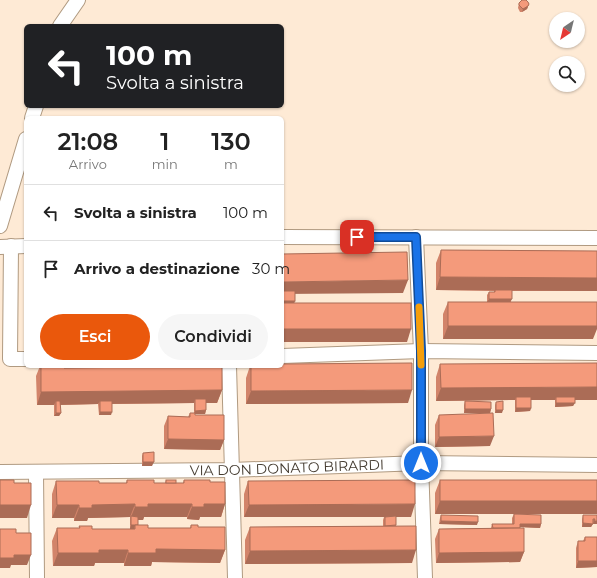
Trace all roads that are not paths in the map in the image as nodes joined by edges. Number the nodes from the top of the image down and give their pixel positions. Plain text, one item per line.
1 (78, 0) edge
2 (61, 24) edge
3 (24, 146) edge
4 (0, 226) edge
5 (284, 237) edge
6 (416, 237) junction
7 (597, 238) edge
8 (24, 246) edge
9 (5, 247) edge
10 (421, 351) junction
11 (597, 353) edge
12 (284, 356) edge
13 (24, 359) edge
14 (229, 368) edge
15 (421, 463) junction
16 (597, 465) edge
17 (232, 470) junction
18 (0, 472) edge
19 (36, 472) junction
20 (37, 578) edge
21 (235, 578) edge
22 (425, 578) edge

1 - 2 street
3 - 4 street
5 - 6 street
6 - 7 street
6 - 10 street
8 - 9 street
9 - 13 street
10 - 11 street
10 - 12 street
10 - 15 street
14 - 17 street
15 - 16 street, VIA DON DONATO BIRARDI
15 - 17 street, VIA DON DONATO BIRARDI
15 - 22 street
17 - 19 street, VIA DON DONATO BIRARDI
17 - 21 street
18 - 19 street, VIA DON DONATO BIRARDI
19 - 20 street

